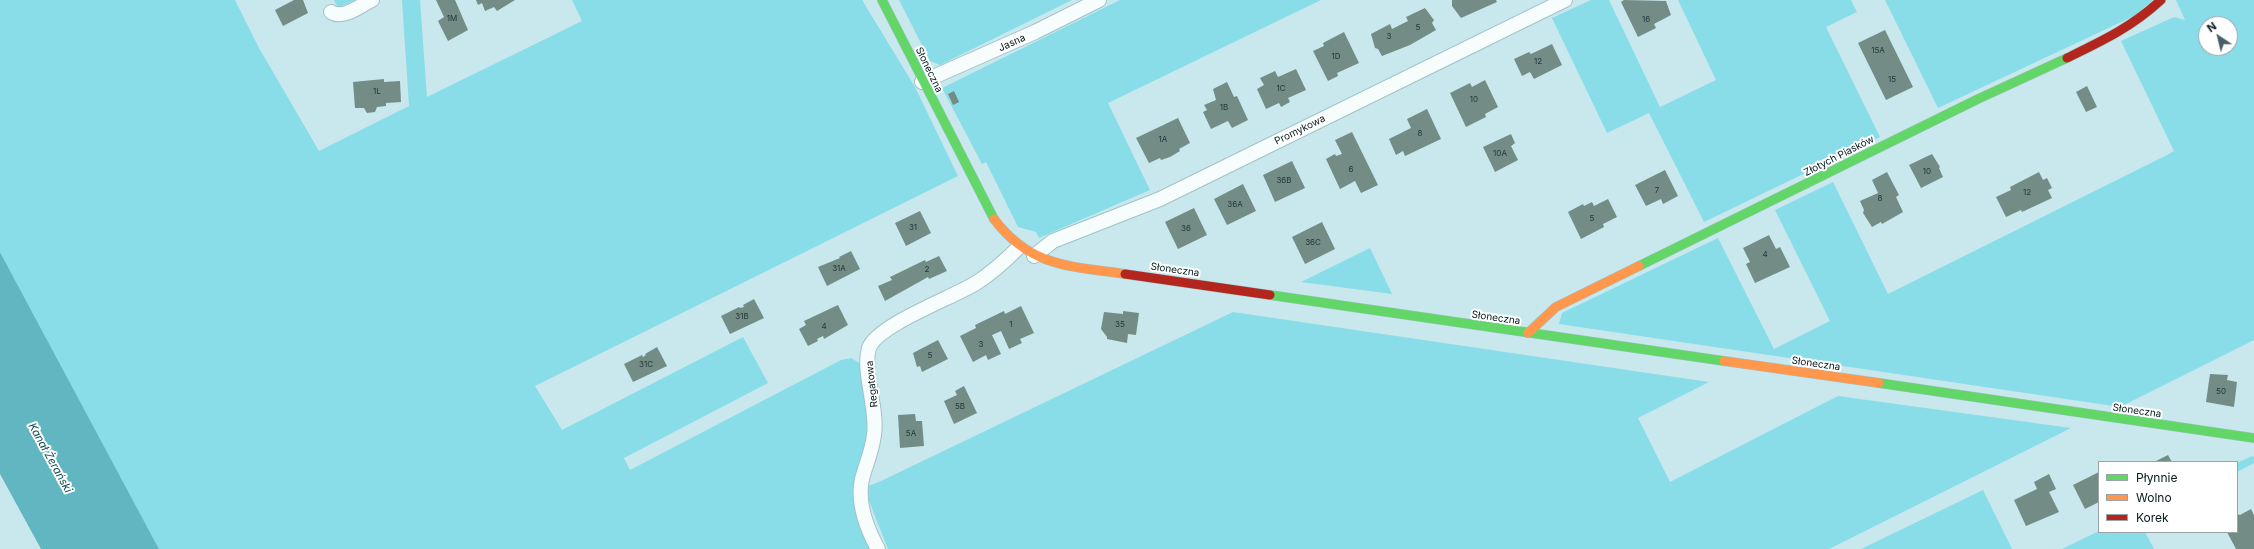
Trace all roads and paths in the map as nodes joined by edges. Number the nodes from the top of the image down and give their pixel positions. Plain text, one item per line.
1 (372, 0) edge
2 (882, 0) edge
3 (1099, 0) edge
4 (1565, 0) edge
5 (2161, 0) edge
6 (331, 12) dead end
7 (922, 82) junction
8 (1018, 248) junction
9 (1034, 256) junction
10 (1528, 333) junction
11 (2254, 438) edge
12 (878, 549) edge

1 - 6 street
2 - 7 street, Słoneczna
3 - 7 street, Jasna
4 - 9 street, Promykowa
5 - 10 street, Złotych Piasków
7 - 8 street, Słoneczna
8 - 9 street, Słoneczna
8 - 12 street, Regatowa
9 - 10 street, Słoneczna
10 - 11 street, Słoneczna

